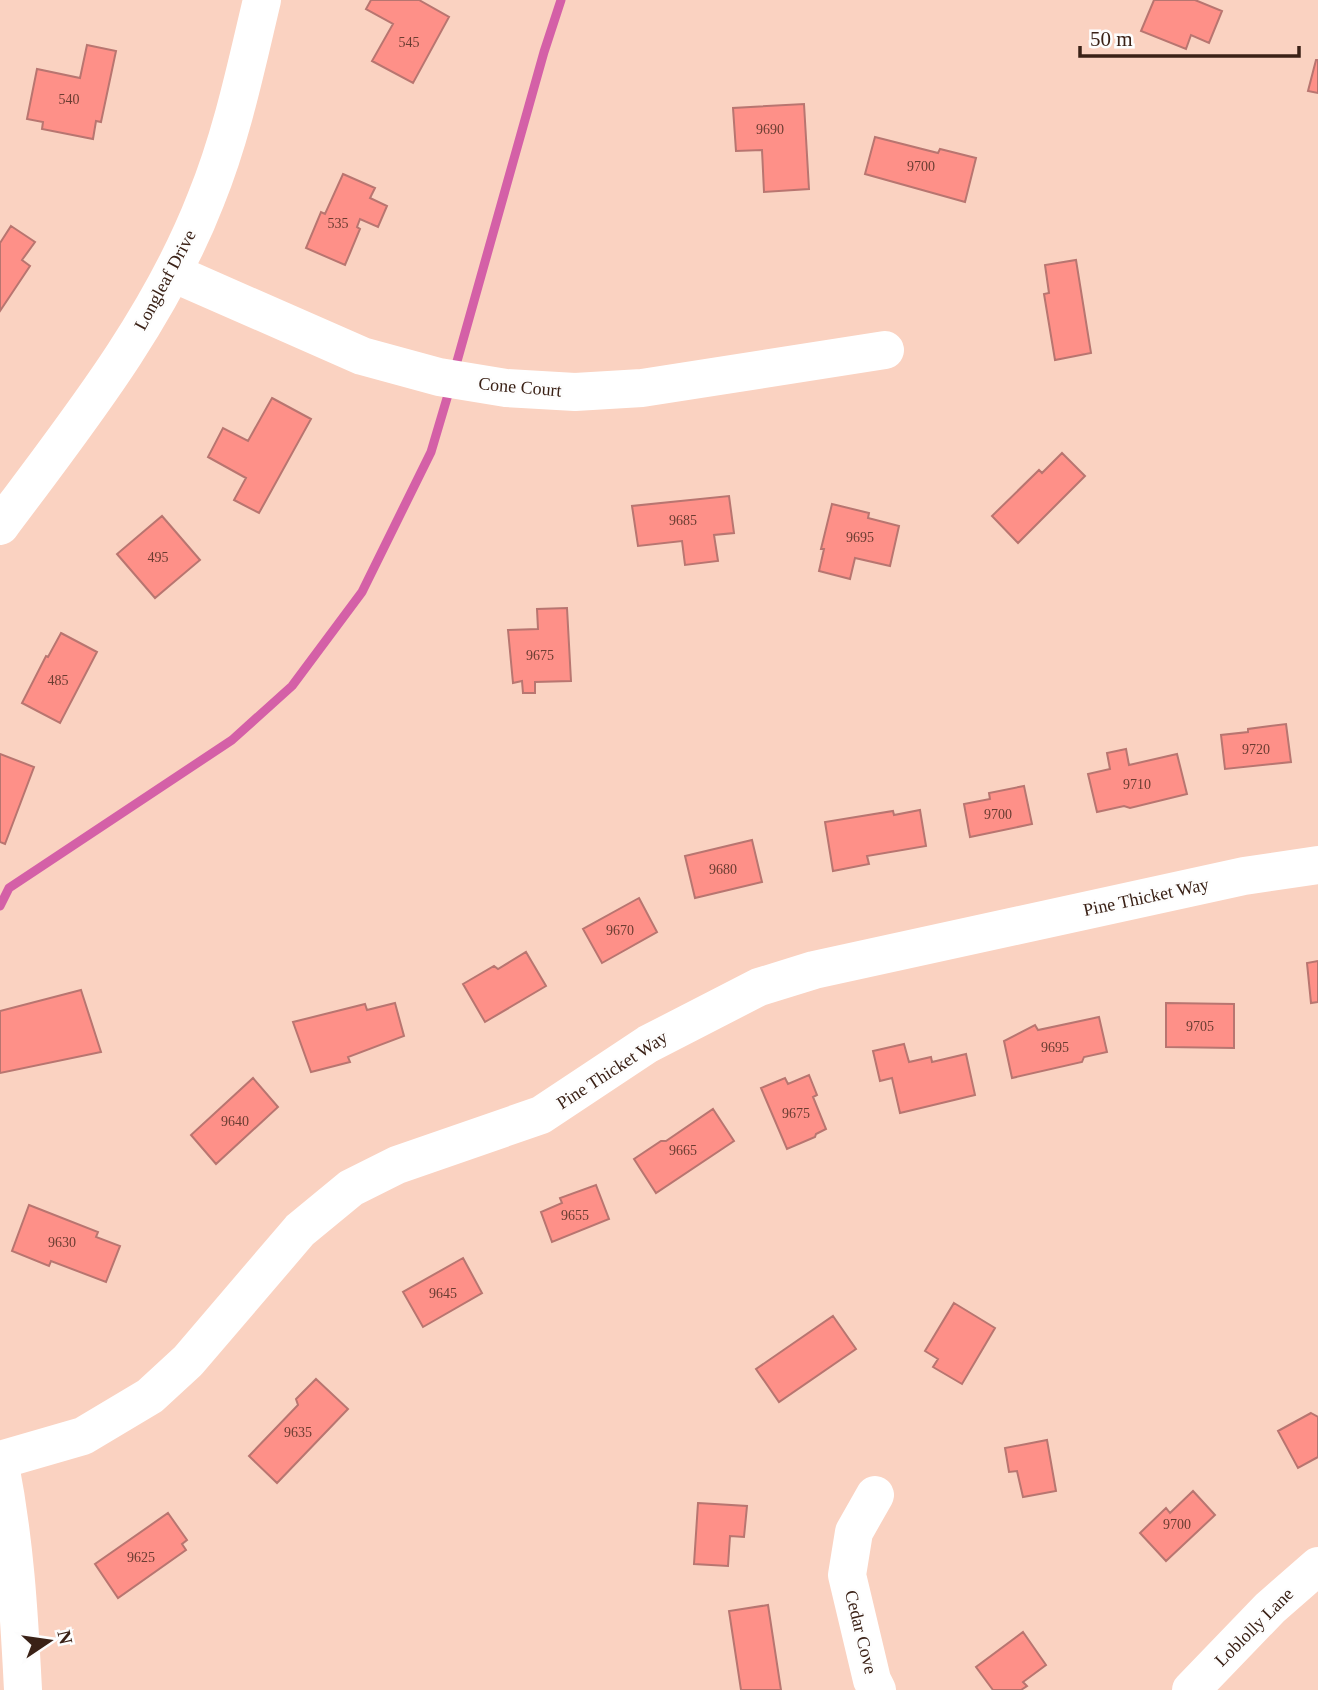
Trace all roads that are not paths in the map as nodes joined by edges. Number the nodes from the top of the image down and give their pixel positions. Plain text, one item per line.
1 (262, 0) edge
2 (173, 273) junction
3 (885, 350) dead end
4 (0, 526) edge
5 (1318, 865) edge
6 (0, 1462) edge
7 (875, 1495) dead end
8 (1318, 1566) edge
9 (23, 1690) edge
10 (877, 1690) edge
11 (1192, 1690) edge

1 - 2 street, Longleaf Drive
2 - 3 street, Cone Court
2 - 4 street, Longleaf Drive
5 - 6 street, Pine Thicket Way
6 - 9 street
7 - 10 street, Cedar Cove
8 - 11 street, Loblolly Lane

